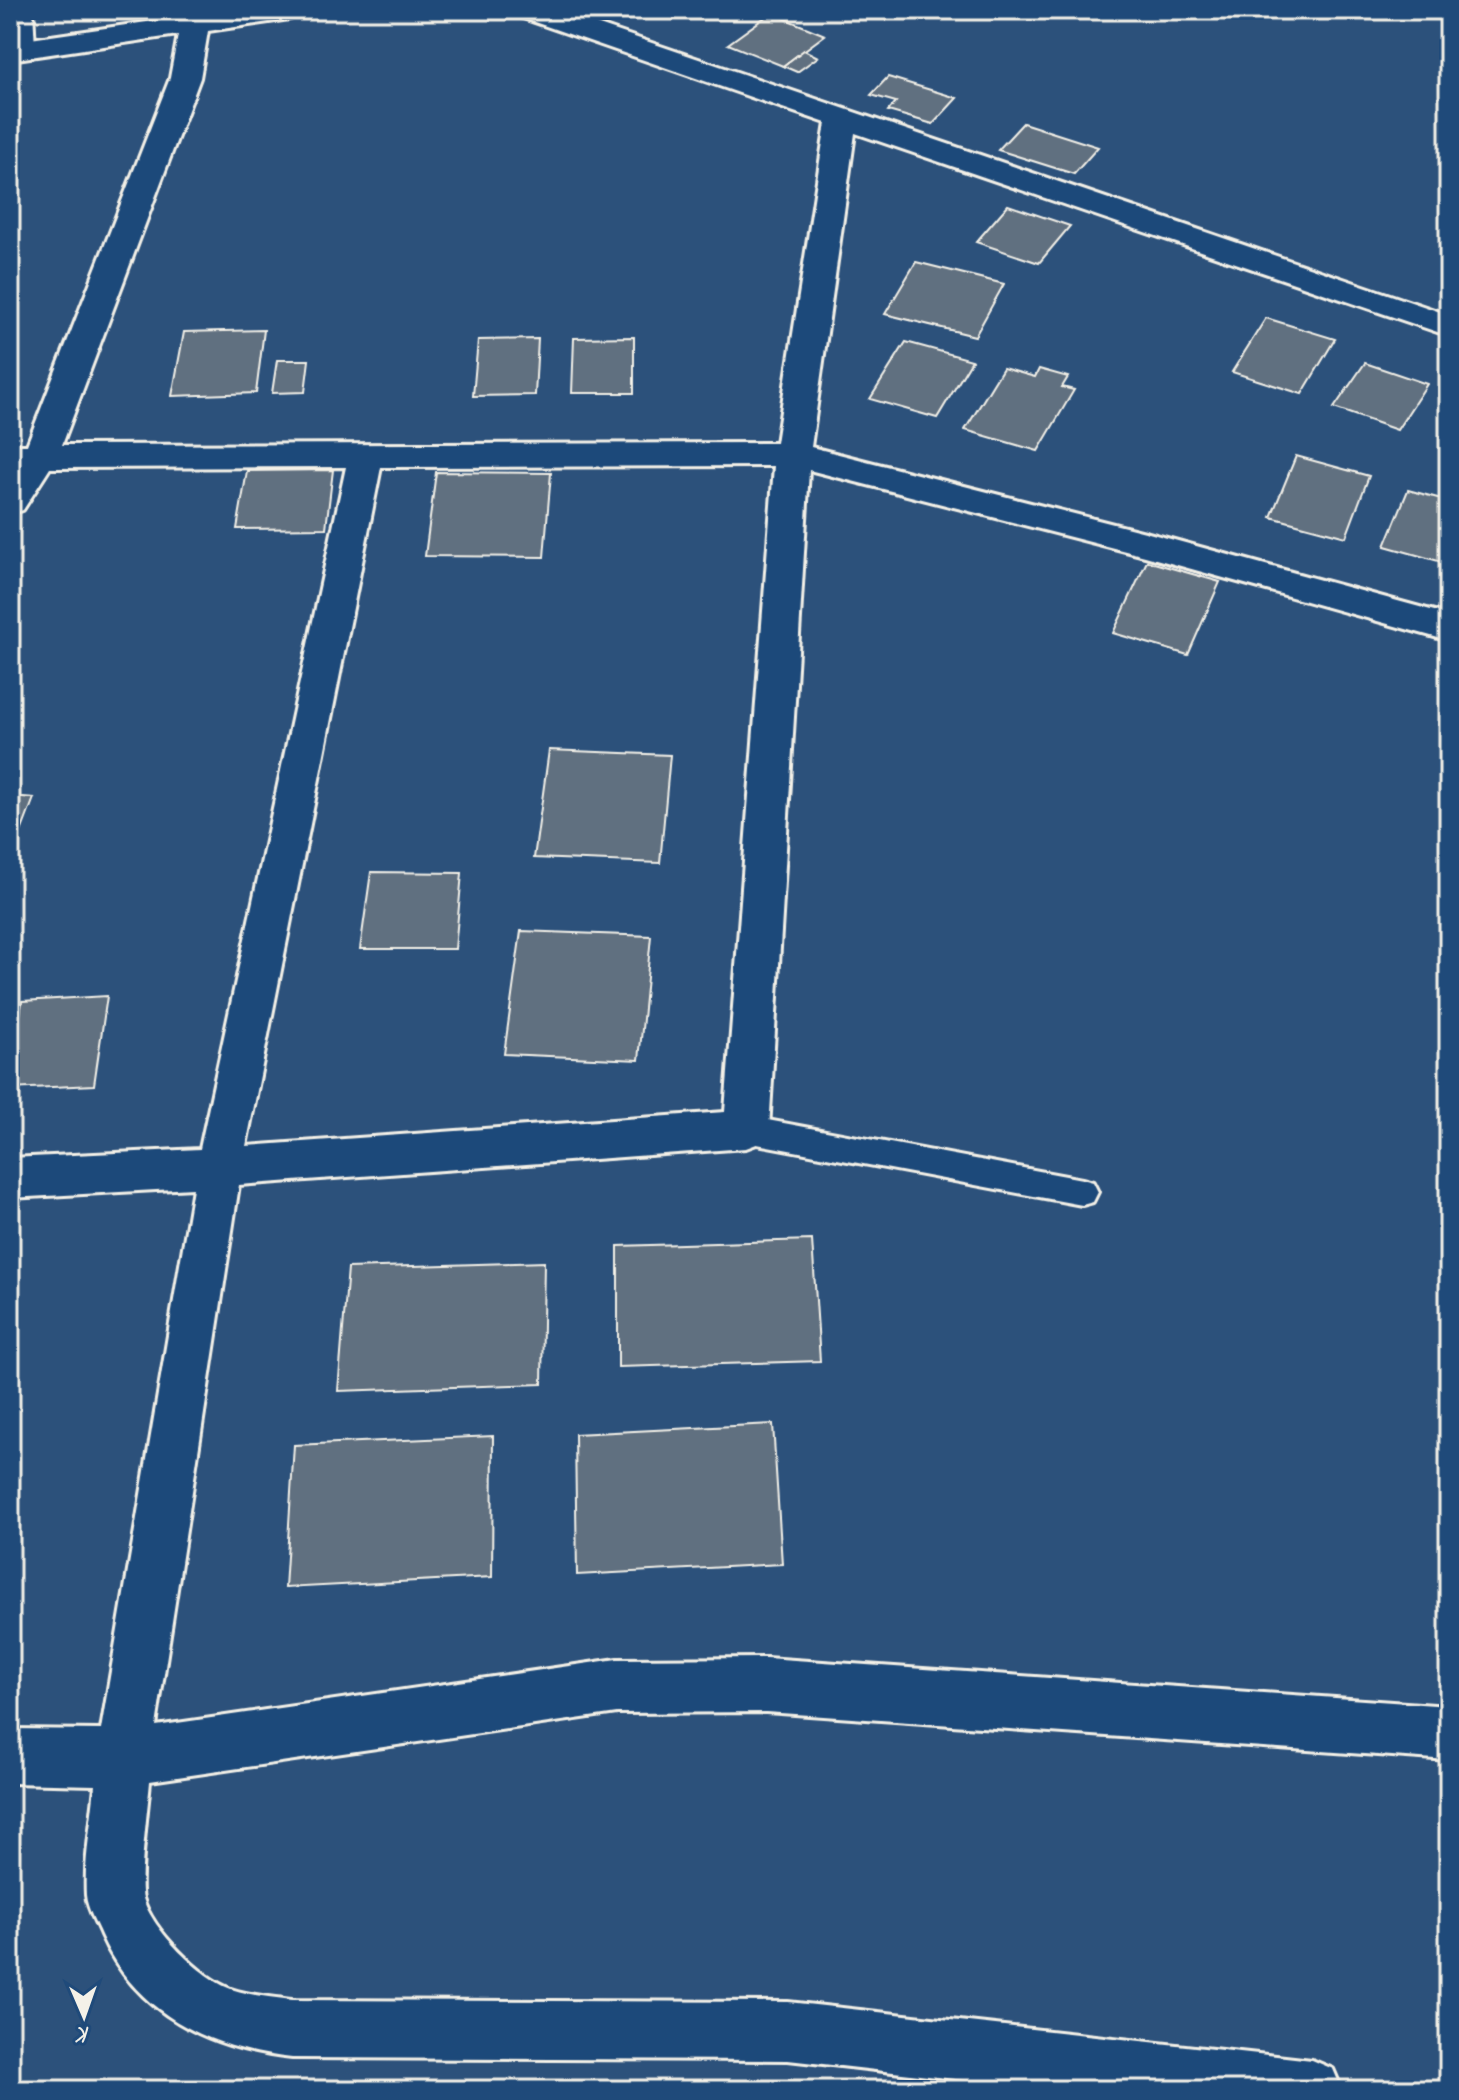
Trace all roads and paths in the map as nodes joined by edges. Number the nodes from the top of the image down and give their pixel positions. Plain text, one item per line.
1 (23, 10) edge
2 (290, 10) edge
3 (527, 10) edge
4 (196, 16) edge
5 (18, 50) edge
6 (842, 118) junction
7 (1449, 326) edge
8 (366, 454) junction
9 (792, 454) junction
10 (25, 457) edge
11 (10, 502) edge
12 (1449, 628) edge
13 (746, 1129) junction
14 (219, 1167) junction
15 (10, 1178) edge
16 (1082, 1192) dead end
17 (1449, 1733) edge
18 (10, 1756) edge
19 (124, 1758) junction
20 (1312, 2090) edge

1 - 5 lane
2 - 4 street
3 - 6 street
4 - 5 street
4 - 10 street
6 - 7 street
6 - 9 street
8 - 9 street
8 - 10 street
8 - 14 street
9 - 12 street
9 - 13 street
10 - 11 street
13 - 14 street
13 - 16 lane
14 - 15 street
14 - 19 street
17 - 19 street
18 - 19 street
19 - 20 street

